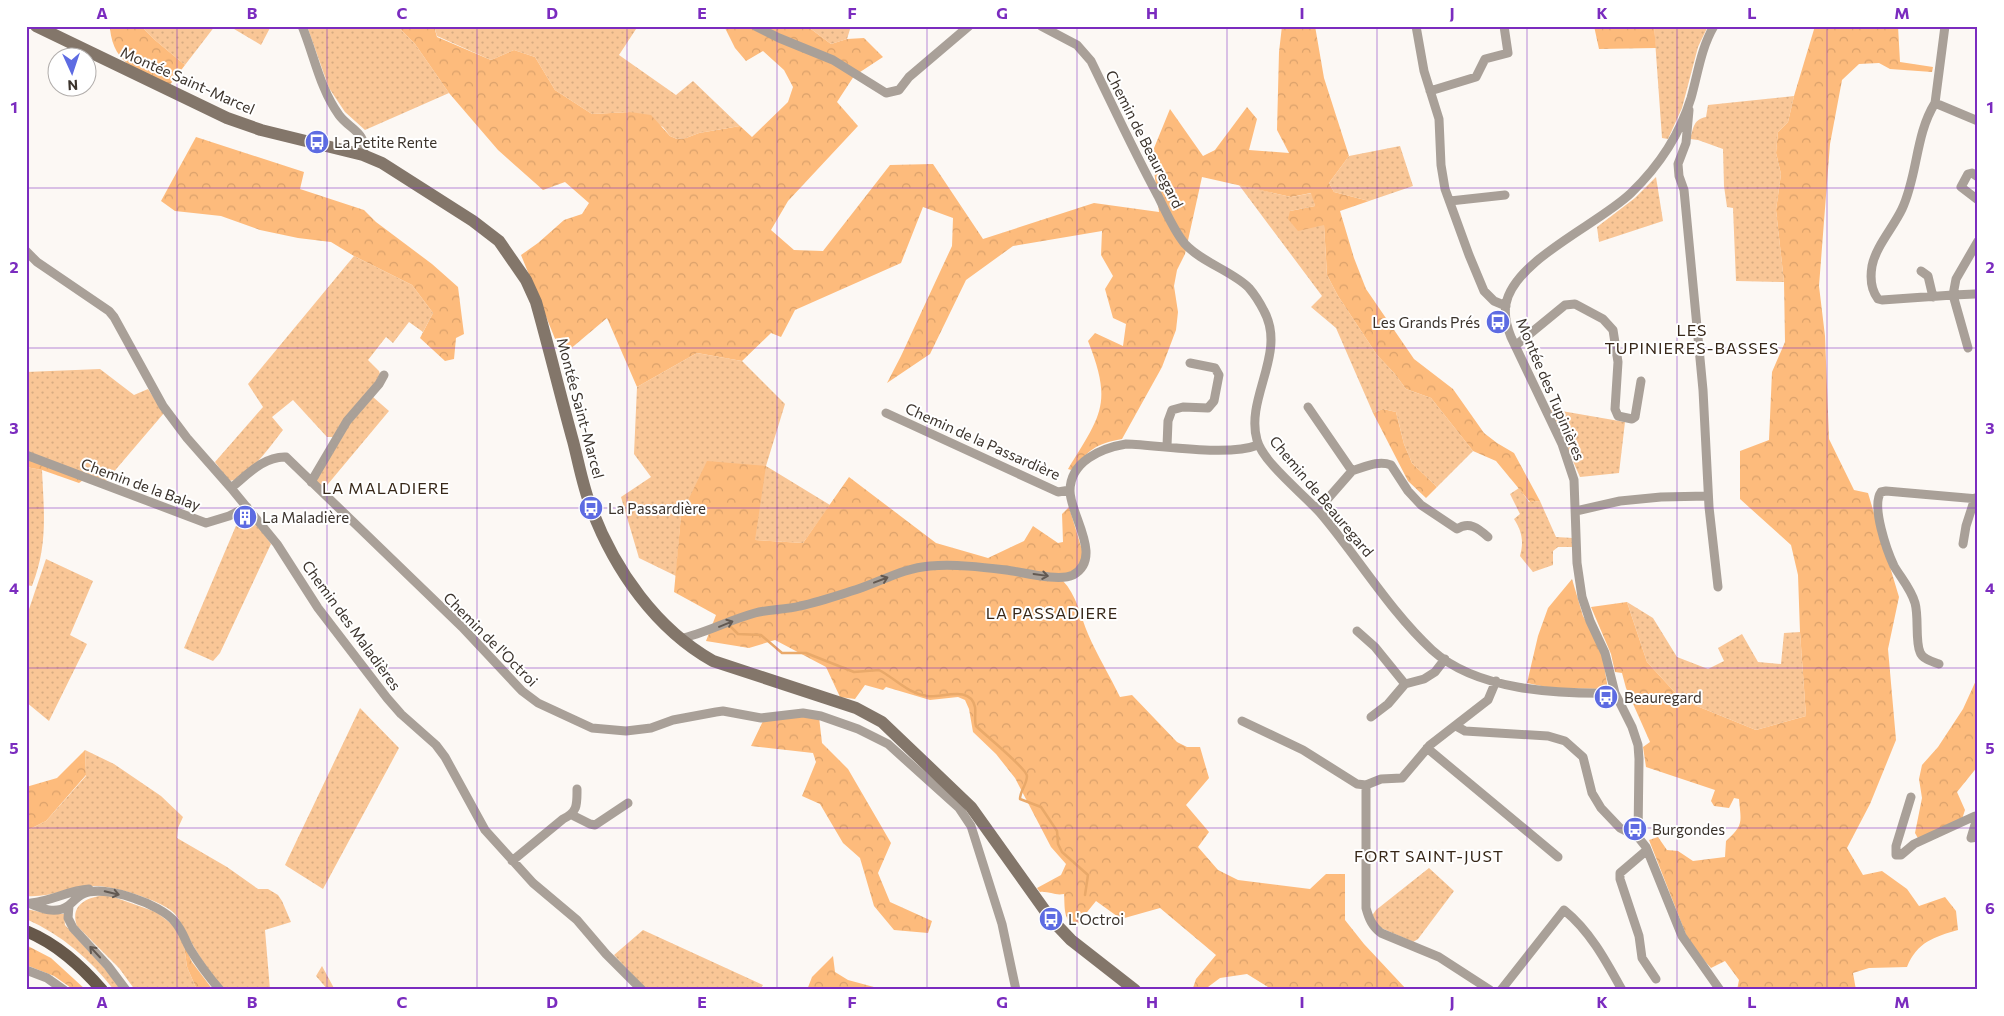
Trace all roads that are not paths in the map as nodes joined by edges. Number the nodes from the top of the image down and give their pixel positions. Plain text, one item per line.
1 (36, 26) edge
2 (302, 26) edge
3 (755, 26) edge
4 (969, 26) edge
5 (1041, 26) edge
6 (1416, 26) edge
7 (1504, 26) edge
8 (1714, 26) edge
9 (1945, 26) edge
10 (1430, 91) junction
11 (1690, 100) junction
12 (1935, 103) junction
13 (1978, 121) edge
14 (364, 155) junction
15 (1978, 177) edge
16 (1505, 195) dead end
17 (1978, 200) edge
18 (1450, 201) junction
19 (1978, 241) edge
20 (26, 251) edge
21 (1921, 271) dead end
22 (1975, 294) dead end
23 (1953, 295) junction
24 (1933, 298) junction
25 (1506, 306) junction
26 (1515, 346) junction
27 (1968, 348) dead end
28 (1190, 363) dead end
29 (384, 375) dead end
30 (1641, 381) dead end
31 (1308, 407) dead end
32 (886, 413) dead end
33 (1258, 445) junction
34 (1168, 446) junction
35 (26, 455) edge
36 (1352, 471) junction
37 (311, 482) junction
38 (231, 488) junction
39 (1070, 490) junction
40 (1708, 496) junction
41 (1977, 498) edge
42 (247, 507) junction
43 (1316, 508) junction
44 (1576, 511) junction
45 (1488, 537) dead end
46 (1963, 544) dead end
47 (1718, 587) dead end
48 (1357, 631) dead end
49 (680, 639) junction
50 (1445, 659) junction
51 (1939, 664) dead end
52 (1496, 681) junction
53 (1405, 684) junction
54 (1615, 693) junction
55 (1370, 717) dead end
56 (1242, 721) dead end
57 (1456, 726) junction
58 (1427, 748) junction
59 (1366, 785) junction
60 (577, 790) dead end
61 (1911, 797) dead end
62 (628, 803) dead end
63 (962, 804) junction
64 (572, 815) junction
65 (1638, 837) junction
66 (1978, 837) edge
67 (1647, 850) junction
68 (1558, 857) dead end
69 (512, 861) junction
70 (96, 890) junction
71 (27, 903) edge
72 (69, 906) junction
73 (26, 931) edge
74 (26, 970) edge
75 (1656, 979) dead end
76 (64, 990) edge
77 (102, 990) edge
78 (126, 990) edge
79 (220, 990) edge
80 (642, 990) edge
81 (1016, 990) edge
82 (1136, 990) edge
83 (1490, 990) edge
84 (1502, 990) edge
85 (1622, 990) edge
86 (1720, 990) edge

1 - 14 main road, Montée Saint-Marcel
2 - 14 street
3 - 4 street
5 - 33 street, Chemin de Beauregard
6 - 10 street
7 - 10 street
8 - 11 street, Montée des Tupinières
9 - 12 street
10 - 18 street
11 - 25 street, Montée des Tupinières
11 - 40 street
12 - 13 street
12 - 24 street
14 - 49 main road, Montée Saint-Marcel
15 - 17 street
16 - 18 street
18 - 25 street
19 - 23 street
20 - 38 street, Chemin des Maladières
21 - 24 street
22 - 23 street
23 - 24 street
23 - 27 street
25 - 26 street, Montée des Tupinières
26 - 30 street
26 - 44 street, Montée des Tupinières
28 - 34 street
29 - 37 street
31 - 36 street
32 - 39 street, Chemin de la Passardière
33 - 34 street, Chemin de la Passardière
33 - 43 street, Chemin de Beauregard
34 - 39 street, Chemin de la Passardière
35 - 42 street, Chemin de la Balay
36 - 43 street
36 - 45 street
37 - 38 street, Chemin de l'Octroi
37 - 63 street, Chemin de l'Octroi
38 - 42 street, Chemin des Maladières
49 -> 39 street, Chemin de la Passardière
40 - 44 street
40 - 47 street
41 - 46 street
41 - 51 street
42 - 69 street, Chemin des Maladières
43 - 50 street, Chemin de Beauregard
44 - 54 street, Montée des Tupinières
48 - 53 street
49 - 63 main road, Montée Saint-Marcel
50 - 52 street, Chemin de Beauregard
50 - 53 street
52 - 54 street, Chemin de Beauregard
52 - 57 street
53 - 55 street
54 - 65 street, Montée des Tupinières
56 - 59 street
57 - 58 street
57 - 65 street
58 - 59 street
58 - 68 street
59 - 83 street
60 - 64 street
61 - 66 street
62 - 64 street
63 - 81 street, Chemin de l'Octroi
63 - 82 main road, Montée Saint-Marcel
64 - 69 street
65 - 67 street
67 - 75 street
67 - 86 street
69 - 80 street, Chemin des Maladières
70 - 71 street
70 - 72 street
70 -> 79 street
71 - 72 street
78 -> 72 street
73 - 77 main road
74 - 76 street
84 - 85 street

